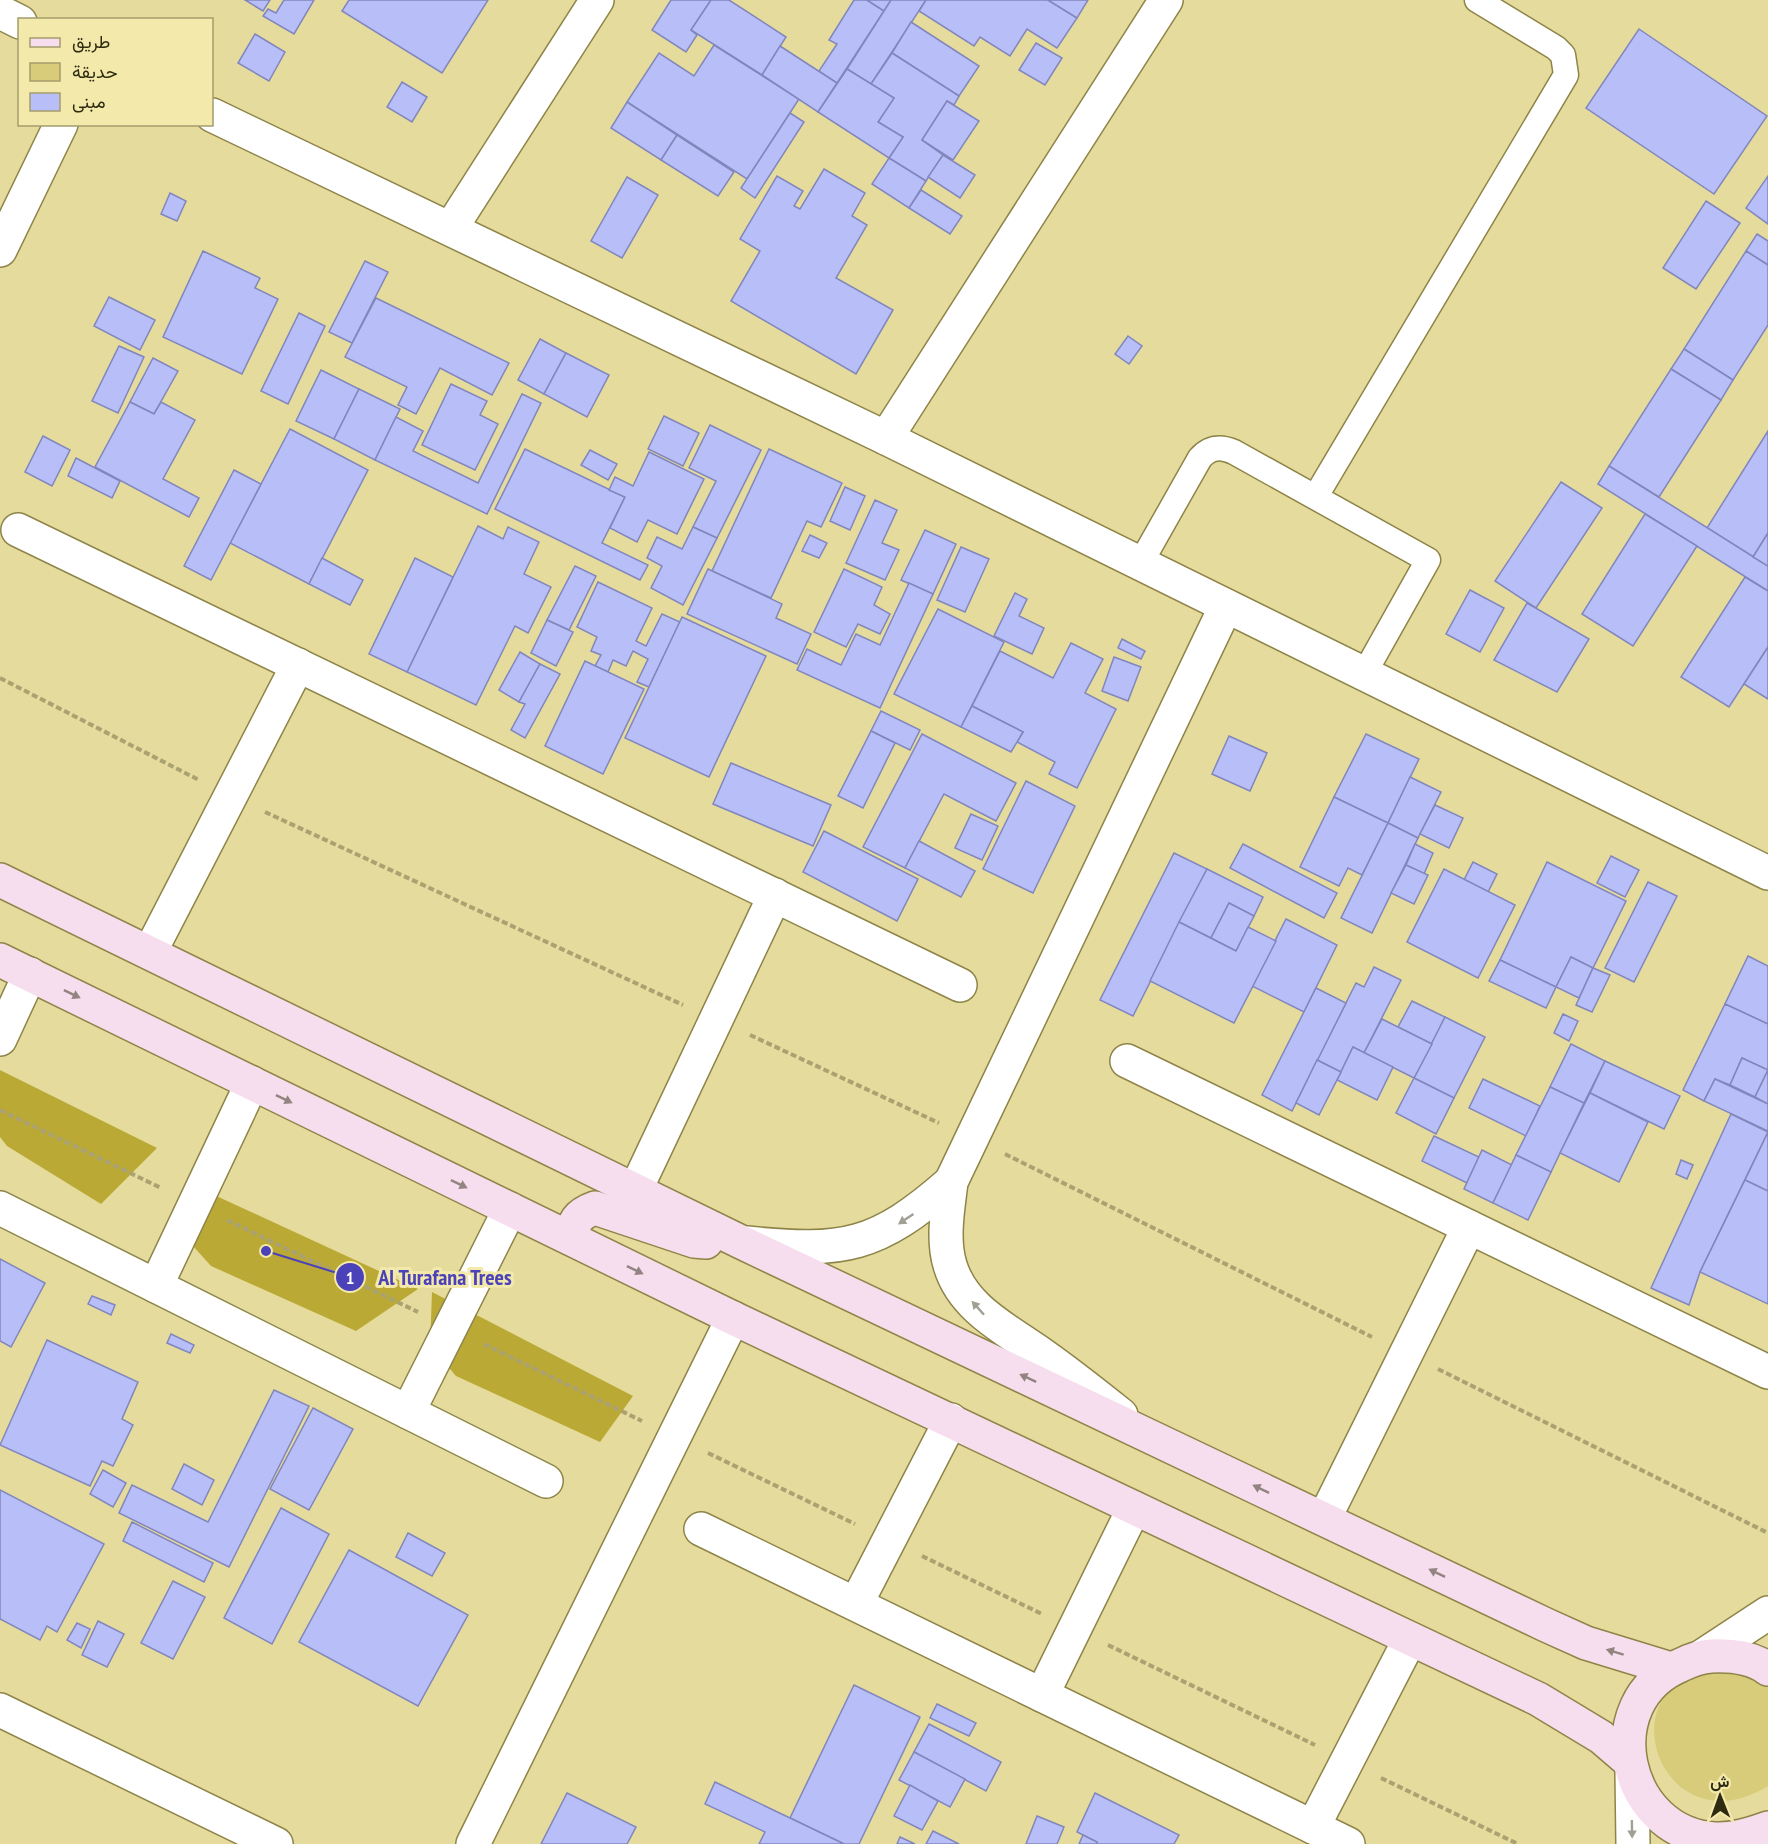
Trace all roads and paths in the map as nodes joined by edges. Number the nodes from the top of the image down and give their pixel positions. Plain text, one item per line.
1 (597, 0) edge
2 (1166, 0) edge
3 (1477, 0) edge
4 (0, 12) edge
5 (18, 21) edge
6 (213, 115) edge
7 (60, 126) edge
8 (451, 228) junction
9 (0, 250) edge
10 (886, 438) junction
11 (1316, 496) junction
12 (18, 530) dead end
13 (1140, 564) junction
14 (1226, 606) junction
15 (298, 664) junction
16 (1364, 675) junction
17 (0, 678) edge
18 (230, 796) junction
19 (1768, 873) edge
20 (0, 880) edge
21 (775, 895) junction
22 (150, 952) junction
23 (0, 960) edge
24 (30, 974) junction
25 (960, 985) dead end
26 (717, 1020) junction
27 (0, 1039) edge
28 (1127, 1061) dead end
29 (252, 1083) junction
30 (0, 1110) edge
31 (973, 1138) junction
32 (951, 1182) junction
33 (635, 1191) junction
34 (195, 1204) junction
35 (0, 1208) edge
36 (510, 1209) junction
37 (1469, 1227) junction
38 (572, 1239) junction
39 (741, 1242) junction
40 (156, 1286) junction
41 (733, 1318) junction
42 (450, 1327) junction
43 (1407, 1354) junction
44 (1768, 1372) edge
45 (408, 1412) junction
46 (951, 1420) junction
47 (1142, 1432) junction
48 (675, 1437) junction
49 (546, 1480) dead end
50 (1134, 1508) junction
51 (1324, 1519) junction
52 (701, 1529) dead end
53 (1768, 1533) edge
54 (889, 1540) junction
55 (856, 1604) junction
56 (1768, 1613) edge
57 (1074, 1629) junction
58 (1410, 1639) junction
59 (1701, 1656) junction
60 (1671, 1669) junction
61 (1768, 1669) edge
62 (1042, 1695) junction
63 (0, 1710) edge
64 (1347, 1761) junction
65 (1630, 1766) junction
66 (1313, 1827) junction
67 (1768, 1828) edge
68 (1711, 1842) edge
69 (276, 1844) edge
70 (473, 1844) edge
71 (1348, 1844) edge
72 (1518, 1844) edge
73 (1633, 1844) edge

1 - 8 street
2 - 10 street
3 - 11 lane
4 - 5 street
6 - 8 street
7 - 9 street
8 - 10 street
10 - 13 street
11 - 13 lane
11 - 16 lane
12 - 15 street
13 - 14 street
14 - 16 street
14 - 31 street
15 - 18 street
15 - 21 street
16 - 19 street
17 - 18 path
18 - 22 street
18 - 26 path
20 - 22 main road
21 - 25 street
21 - 26 street
22 - 33 main road
23 - 24 main road
24 - 27 street
24 -> 29 main road
26 - 31 path
26 - 33 street
28 - 37 street
29 - 34 street
29 -> 36 main road
30 - 34 path
31 - 32 street
31 - 43 path
32 -> 39 street
47 -> 32 street
33 - 39 main road
34 - 40 street
34 - 42 path
35 - 40 street
36 - 38 main road
36 - 42 street
37 - 43 street
37 - 44 street
38 - 39 main road
38 -> 41 main road
47 -> 39 main road
40 - 45 street
41 - 46 main road
41 - 48 street
42 - 45 street
42 - 48 path
43 - 51 street
43 - 53 path
45 - 49 street
46 - 50 main road
46 - 54 street
51 -> 47 main road
48 - 54 path
48 - 70 street
50 - 57 street
50 - 58 main road
60 -> 51 main road
52 - 55 street
54 - 55 street
54 - 57 path
55 - 62 street
56 - 59 street
57 - 62 street
57 - 64 path
58 - 64 street
58 - 65 main road
59 - 60 main road
59 - 61 main road
60 - 65 main road
62 - 66 street
63 - 69 street
64 - 66 street
64 - 72 path
65 - 68 main road
65 -> 73 street
66 - 71 street
67 - 68 main road

